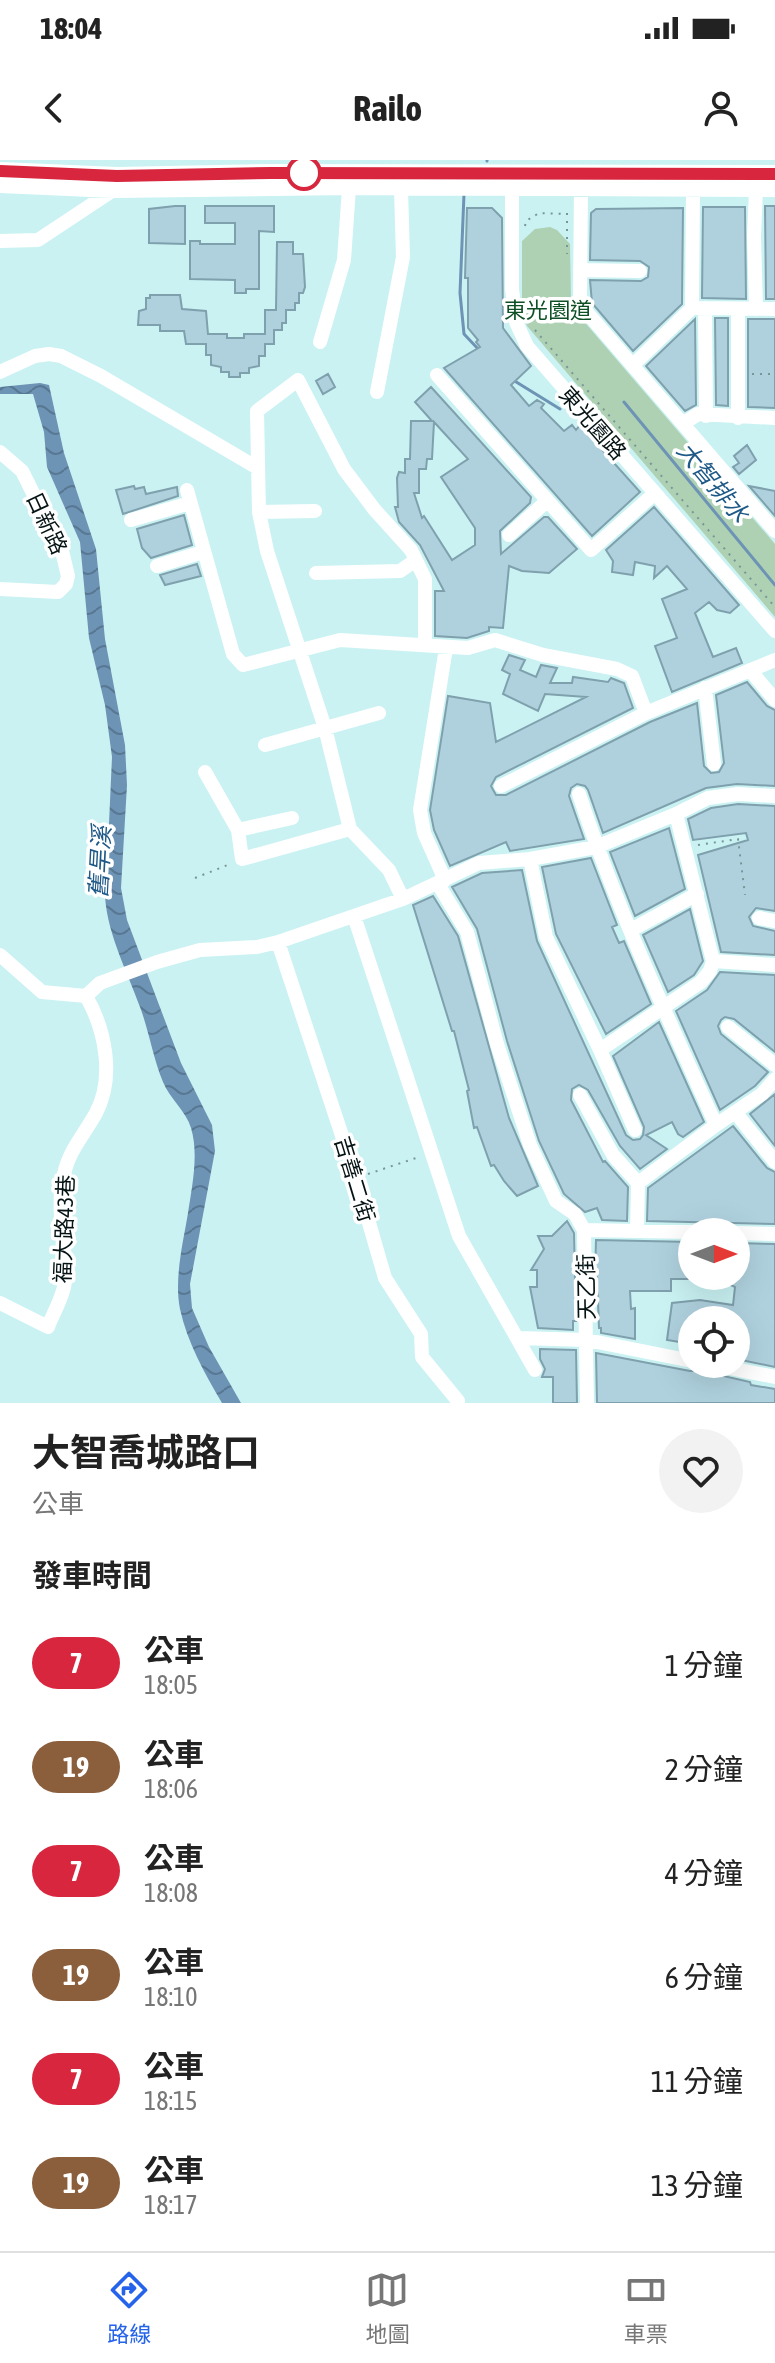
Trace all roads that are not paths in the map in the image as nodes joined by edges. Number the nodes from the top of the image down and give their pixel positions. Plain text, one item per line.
1 (37, 166) edge
2 (270, 166) edge
3 (405, 166) edge
4 (469, 167) edge
5 (157, 168) edge
6 (0, 171) edge
7 (512, 174) junction
8 (775, 174) edge
9 (117, 176) junction
10 (581, 182) junction
11 (0, 186) edge
12 (272, 188) junction
13 (349, 188) junction
14 (401, 189) junction
15 (512, 190) junction
16 (693, 190) junction
17 (756, 190) junction
18 (775, 190) edge
19 (113, 191) junction
20 (0, 241) edge
21 (580, 270) junction
22 (640, 271) dead end
23 (699, 308) junction
24 (738, 309) junction
25 (756, 309) junction
26 (775, 309) edge
27 (320, 342) dead end
28 (634, 364) junction
29 (6, 369) edge
30 (437, 375) dead end
31 (377, 392) dead end
32 (706, 416) junction
33 (738, 418) junction
34 (775, 418) edge
35 (684, 423) junction
36 (0, 452) edge
37 (256, 467) junction
38 (655, 493) junction
39 (547, 501) junction
40 (315, 511) dead end
41 (259, 512) junction
42 (131, 520) dead end
43 (775, 531) edge
44 (509, 535) dead end
45 (203, 552) junction
46 (416, 560) junction
47 (157, 566) dead end
48 (316, 573) dead end
49 (0, 589) edge
50 (775, 631) edge
51 (425, 645) junction
52 (446, 648) junction
53 (301, 650) junction
54 (775, 660) edge
55 (750, 670) junction
56 (705, 688) junction
57 (775, 700) edge
58 (379, 713) dead end
59 (646, 713) junction
60 (325, 728) junction
61 (265, 745) dead end
62 (714, 764) dead end
63 (205, 772) dead end
64 (501, 786) dead end
65 (579, 794) dead end
66 (775, 796) edge
67 (676, 814) junction
68 (292, 818) dead end
69 (350, 829) junction
70 (238, 830) junction
71 (596, 847) junction
72 (530, 859) junction
73 (442, 882) junction
74 (697, 894) junction
75 (403, 899) junction
76 (354, 916) junction
77 (759, 918) dead end
78 (775, 921) edge
79 (631, 930) junction
80 (278, 942) junction
81 (0, 955) edge
82 (713, 961) junction
83 (775, 965) edge
84 (86, 996) junction
85 (663, 1009) junction
86 (728, 1027) dead end
87 (600, 1050) junction
88 (775, 1065) edge
89 (775, 1079) edge
90 (580, 1095) dead end
91 (735, 1112) junction
92 (716, 1125) junction
93 (635, 1130) dead end
94 (775, 1162) edge
95 (638, 1183) junction
96 (584, 1230) junction
97 (637, 1231) junction
98 (678, 1232) edge
99 (750, 1233) edge
100 (775, 1234) edge
101 (0, 1303) edge
102 (519, 1338) junction
103 (587, 1340) junction
104 (678, 1358) edge
105 (535, 1370) dead end
106 (750, 1372) edge
107 (775, 1377) edge
108 (458, 1401) edge
109 (587, 1403) edge

1 - 6 street
1 - 9 street
2 - 3 street
2 - 5 street
2 - 12 street
3 - 4 street
4 - 7 street
5 - 9 street
7 - 10 street
7 - 15 street, 東光園路
8 - 10 street
9 - 19 street
10 - 15 street
10 - 16 street
10 - 21 street
11 - 19 street
12 - 13 street
12 - 19 street
13 - 14 street
13 - 27 street
14 - 15 street
14 - 31 street
15 - 38 street, 東光園路
16 - 17 street
16 - 23 street
17 - 18 street
17 - 25 street
19 - 20 street
21 - 22 street
21 - 28 street
23 - 24 street
23 - 28 street
23 - 32 street
24 - 25 street
24 - 33 street
25 - 26 street
28 - 35 street
29 - 37 street
30 - 39 street
32 - 33 street
32 - 35 street
33 - 34 street
35 - 43 street
36 - 49 street, 日新路
37 - 41 street
37 - 46 street
38 - 39 street
38 - 50 street, 東光園路
39 - 44 street
40 - 41 street
41 - 53 street
42 - 45 street
45 - 47 street
45 - 53 street
46 - 48 street
46 - 51 street
51 - 52 street
51 - 53 street
52 - 59 street
52 - 73 street
53 - 60 street
54 - 55 street
55 - 56 street
55 - 57 street
56 - 59 street
56 - 62 street
58 - 60 street
59 - 64 street
60 - 61 street
60 - 69 street
63 - 70 street
65 - 71 street
66 - 67 street
67 - 71 street
67 - 74 street
68 - 70 street
69 - 70 street
69 - 75 street
71 - 72 street
71 - 79 street
72 - 73 street
72 - 87 street
73 - 75 street
73 - 96 street
74 - 79 street
74 - 82 street
75 - 76 street
76 - 80 street
76 - 102 street
77 - 78 street
79 - 85 street
80 - 84 street
80 - 108 street, 吉善二街
81 - 84 street
82 - 83 street
82 - 85 street
84 - 101 street, 福大路43巷
85 - 87 street
85 - 92 street
86 - 88 street
87 - 93 street
89 - 91 street
90 - 95 street
91 - 92 street
91 - 94 street
92 - 95 street
95 - 97 street
96 - 97 street, 天乙街
96 - 103 street, 天乙街
97 - 98 street, 天乙街
99 - 100 street
102 - 103 street
102 - 105 street
103 - 104 street
103 - 109 street, 天乙街
106 - 107 street

